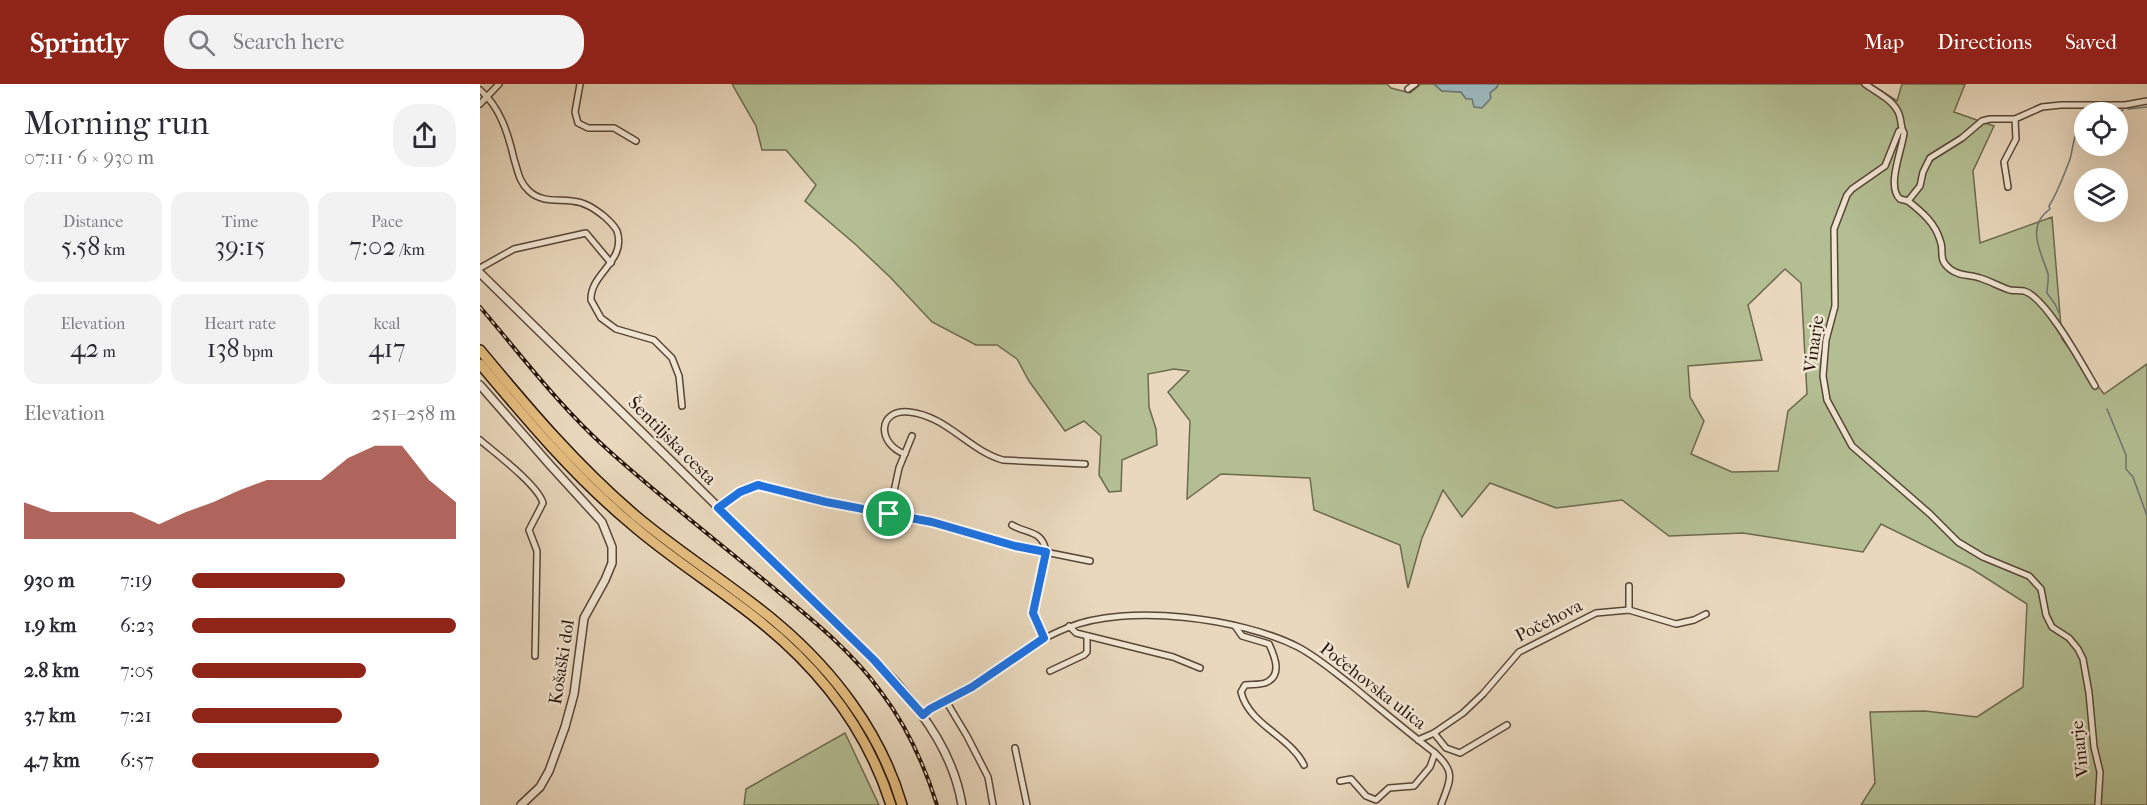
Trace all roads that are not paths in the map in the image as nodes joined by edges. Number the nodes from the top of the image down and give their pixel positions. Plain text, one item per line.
1 (499, 84) edge
2 (580, 84) edge
3 (1415, 84) edge
4 (1865, 84) edge
5 (1408, 89) dead end
6 (480, 90) edge
7 (488, 97) junction
8 (2147, 101) edge
9 (480, 104) edge
10 (2015, 119) junction
11 (1902, 130) junction
12 (636, 141) dead end
13 (2008, 187) dead end
14 (1908, 201) junction
15 (611, 263) junction
16 (480, 268) edge
17 (480, 273) edge
18 (480, 350) edge
19 (480, 364) edge
20 (480, 386) edge
21 (2095, 386) dead end
22 (682, 406) dead end
23 (912, 436) dead end
24 (480, 440) edge
25 (905, 453) junction
26 (1085, 464) dead end
27 (718, 508) junction
28 (889, 514) junction
29 (1012, 525) dead end
30 (1046, 552) junction
31 (1090, 561) dead end
32 (1629, 586) dead end
33 (1629, 610) junction
34 (1706, 614) dead end
35 (1235, 626) junction
36 (1069, 627) junction
37 (1087, 636) junction
38 (1044, 638) junction
39 (535, 656) dead end
40 (1200, 668) dead end
41 (1050, 671) dead end
42 (946, 701) junction
43 (923, 715) junction
44 (1507, 725) dead end
45 (1432, 734) junction
46 (1422, 739) junction
47 (1015, 748) dead end
48 (1435, 753) junction
49 (1304, 765) dead end
50 (1340, 781) dead end
51 (522, 805) edge
52 (891, 805) edge
53 (902, 805) edge
54 (962, 805) edge
55 (993, 805) edge
56 (1027, 805) edge
57 (1441, 805) edge
58 (2098, 805) edge

1 - 7 street
2 - 12 street
3 - 5 street
4 - 11 street
6 - 7 street
7 - 9 street
7 - 15 street
8 - 10 street
10 - 13 street
10 - 14 street
11 - 14 street
11 - 58 street, Vinarje
14 - 21 street
15 - 16 street
15 - 22 street
17 - 27 street, Šentiljska cesta
18 - 53 highway
19 - 52 highway
20 - 51 street, Košaški dol
23 - 25 street
24 - 39 street
25 - 26 street
25 - 28 street
27 - 28 street
27 - 43 street, Šentiljska cesta
28 - 30 street
29 - 30 street
30 - 31 street
30 - 38 street
32 - 33 street
33 - 34 street, Počehova
33 - 45 street, Počehova
35 - 36 street, Počehovska ulica
35 - 46 street, Počehovska ulica
35 - 49 street, Počehovska ulica
36 - 37 street
36 - 38 street, Počehovska ulica
37 - 40 street
37 - 41 street
38 - 42 street, Počehovska ulica
42 - 43 street, Počehovska ulica
42 - 55 street
43 - 54 street, Šentiljska cesta
44 - 45 street
45 - 46 street, Počehova
46 - 48 street, Počehovska ulica
47 - 56 street
48 - 50 street
48 - 57 street, Počehovska ulica

